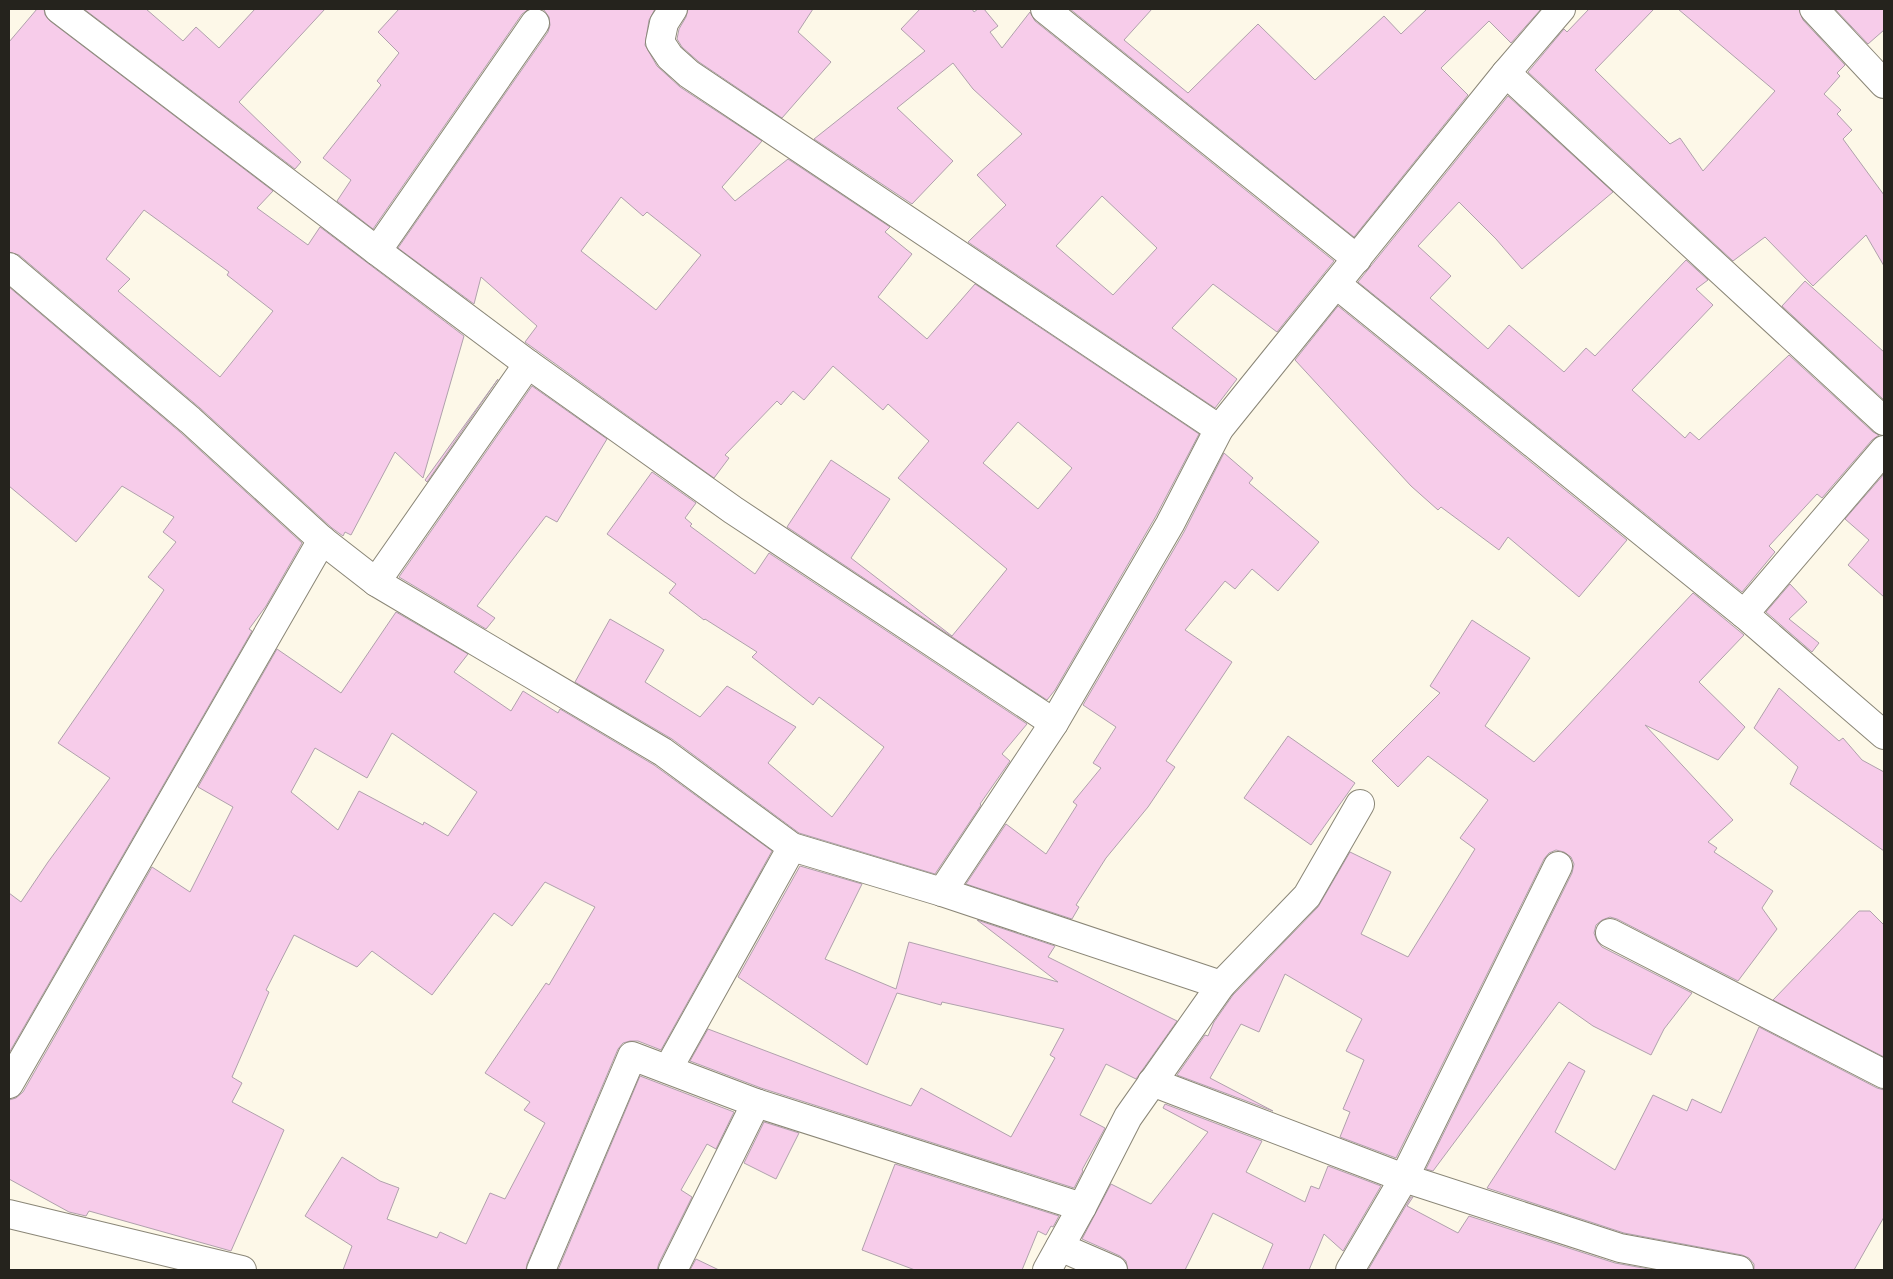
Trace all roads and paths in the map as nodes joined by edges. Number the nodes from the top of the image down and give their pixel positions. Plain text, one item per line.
1 (59, 9) edge
2 (673, 9) edge
3 (1046, 9) edge
4 (1561, 9) edge
5 (1814, 9) edge
6 (536, 23) dead end
7 (1506, 72) junction
8 (1884, 84) edge
9 (377, 251) junction
10 (1357, 259) junction
11 (9, 267) edge
12 (1336, 284) junction
13 (528, 364) junction
14 (1884, 421) edge
15 (1219, 429) junction
16 (1884, 450) edge
17 (322, 540) junction
18 (376, 582) junction
19 (1744, 614) junction
20 (1054, 723) junction
21 (1884, 735) edge
22 (1360, 804) dead end
23 (792, 847) junction
24 (1558, 866) dead end
25 (942, 892) junction
26 (1610, 933) dead end
27 (1221, 985) junction
28 (668, 1069) junction
29 (1884, 1074) edge
30 (1152, 1082) junction
31 (9, 1084) edge
32 (756, 1103) junction
33 (1404, 1178) junction
34 (1082, 1207) junction
35 (9, 1214) edge
36 (1060, 1247) junction
37 (242, 1270) edge
38 (541, 1270) edge
39 (673, 1270) edge
40 (1048, 1270) edge
41 (1113, 1270) edge
42 (1350, 1270) edge
43 (1739, 1270) edge

1 - 9 street
2 - 15 street
3 - 10 street
4 - 7 street
5 - 8 street
6 - 9 street
7 - 10 street
7 - 14 street
9 - 13 street
10 - 12 street
11 - 17 street
12 - 15 street
12 - 19 street
13 - 18 street
13 - 20 street
15 - 20 street
16 - 19 street
17 - 18 street
17 - 31 street
18 - 23 street
19 - 21 street
20 - 25 street
22 - 27 street
23 - 25 street
23 - 28 street
24 - 33 street
25 - 27 street
26 - 29 street
27 - 30 street
28 - 32 street
28 - 38 street
30 - 33 street
30 - 34 street
32 - 34 street
32 - 39 street
33 - 42 street
33 - 43 street
34 - 36 street
35 - 37 street
36 - 40 street
36 - 41 street

